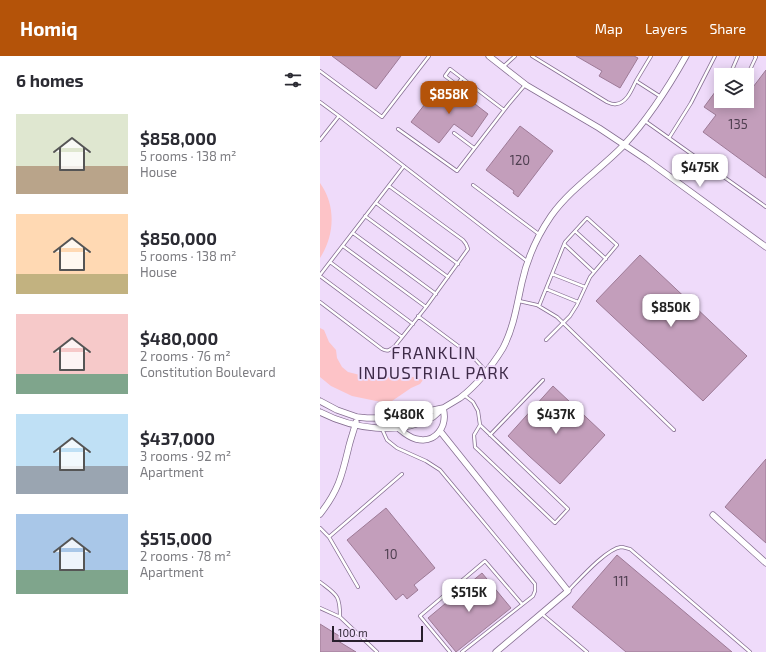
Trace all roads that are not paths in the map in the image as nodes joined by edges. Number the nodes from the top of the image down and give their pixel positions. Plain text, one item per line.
1 (429, 56) edge
2 (489, 56) edge
3 (514, 56) edge
4 (645, 56) edge
5 (686, 56) edge
6 (715, 56) edge
7 (738, 56) edge
8 (755, 56) edge
9 (534, 57) edge
10 (650, 57) edge
11 (502, 68) junction
12 (733, 68) edge
13 (751, 68) edge
14 (320, 71) edge
15 (462, 78) junction
16 (636, 81) junction
17 (526, 85) junction
18 (662, 97) junction
19 (320, 102) edge
20 (504, 110) junction
21 (339, 116) junction
22 (645, 121) junction
23 (398, 129) dead end
24 (454, 132) dead end
25 (669, 138) junction
26 (320, 140) edge
27 (624, 145) junction
28 (474, 148) junction
29 (404, 166) junction
30 (473, 185) dead end
31 (389, 186) junction
32 (376, 203) junction
33 (766, 207) edge
34 (366, 216) junction
35 (575, 231) junction
36 (353, 233) junction
37 (540, 235) junction
38 (564, 244) junction
39 (343, 246) junction
40 (766, 247) edge
41 (606, 259) junction
42 (330, 262) junction
43 (528, 262) junction
44 (458, 264) junction
45 (594, 272) junction
46 (552, 274) junction
47 (320, 275) edge
48 (448, 277) junction
49 (585, 287) junction
50 (546, 289) junction
51 (436, 294) junction
52 (519, 301) junction
53 (320, 302) edge
54 (578, 302) junction
55 (539, 306) junction
56 (426, 307) junction
57 (418, 316) junction
58 (563, 323) junction
59 (413, 324) junction
60 (402, 337) junction
61 (546, 340) dead end
62 (486, 371) junction
63 (543, 380) dead end
64 (464, 395) junction
65 (320, 401) edge
66 (444, 408) junction
67 (320, 412) edge
68 (357, 417) junction
69 (356, 425) junction
70 (480, 425) junction
71 (397, 427) junction
72 (382, 428) junction
73 (674, 430) dead end
74 (440, 431) junction
75 (490, 435) junction
76 (402, 474) dead end
77 (320, 514) edge
78 (713, 515) dead end
79 (320, 528) edge
80 (329, 537) junction
81 (766, 563) edge
82 (320, 582) edge
83 (358, 587) dead end
84 (568, 592) junction
85 (522, 604) junction
86 (320, 608) edge
87 (542, 614) junction
88 (340, 617) junction
89 (377, 652) edge
90 (450, 652) edge
91 (462, 652) edge
92 (496, 652) edge
93 (587, 652) edge
94 (750, 652) edge

1 - 14 lane
2 - 11 street
3 - 11 lane
4 - 10 lane
5 - 18 street
6 - 25 lane
7 - 12 lane
8 - 13 lane
9 - 16 lane
10 - 16 lane
11 - 17 street
15 - 15 lane
15 - 20 lane
16 - 18 lane
17 - 20 lane
17 - 27 street
18 - 22 street
19 - 21 lane
20 - 28 lane
21 - 26 lane
21 - 29 lane
22 - 25 lane
22 - 27 street
23 - 28 lane
24 - 28 lane
25 - 33 lane
27 - 37 street
27 - 40 street
29 - 31 lane
29 - 43 lane
30 - 37 lane
31 - 32 lane
31 - 44 lane
32 - 34 lane
32 - 44 lane
34 - 36 lane
34 - 48 lane
35 - 38 lane
35 - 41 lane
35 - 41 lane
36 - 39 lane
36 - 51 lane
37 - 43 street
38 - 45 lane
38 - 46 lane
39 - 42 lane
39 - 56 lane
41 - 45 lane
42 - 47 lane
42 - 59 lane
43 - 52 street
44 - 48 lane
45 - 49 lane
46 - 49 lane
46 - 50 lane
47 - 60 lane
48 - 51 lane
49 - 54 lane
50 - 54 lane
50 - 55 lane
51 - 56 lane
52 - 55 lane
52 - 62 street
53 - 60 lane
54 - 58 lane
55 - 58 lane
56 - 57 lane
57 - 59 lane
57 - 62 lane
58 - 61 lane
58 - 73 lane
59 - 60 lane
62 - 64 street
63 - 75 lane
64 - 66 street
64 - 70 lane
65 - 68 street
66 - 68 street
66 - 71 street
66 - 74 street
67 - 69 street
68 - 69 street
69 - 72 street
69 - 77 street
70 - 75 lane
70 - 75 lane
71 - 72 street
71 - 74 street
72 - 85 lane
74 - 84 street
76 - 80 lane
78 - 81 street
79 - 80 lane
80 - 83 lane
82 - 88 lane
84 - 87 street
84 - 94 lane
85 - 90 lane
85 - 91 lane
86 - 88 lane
87 - 92 street
87 - 93 lane
88 - 89 lane

